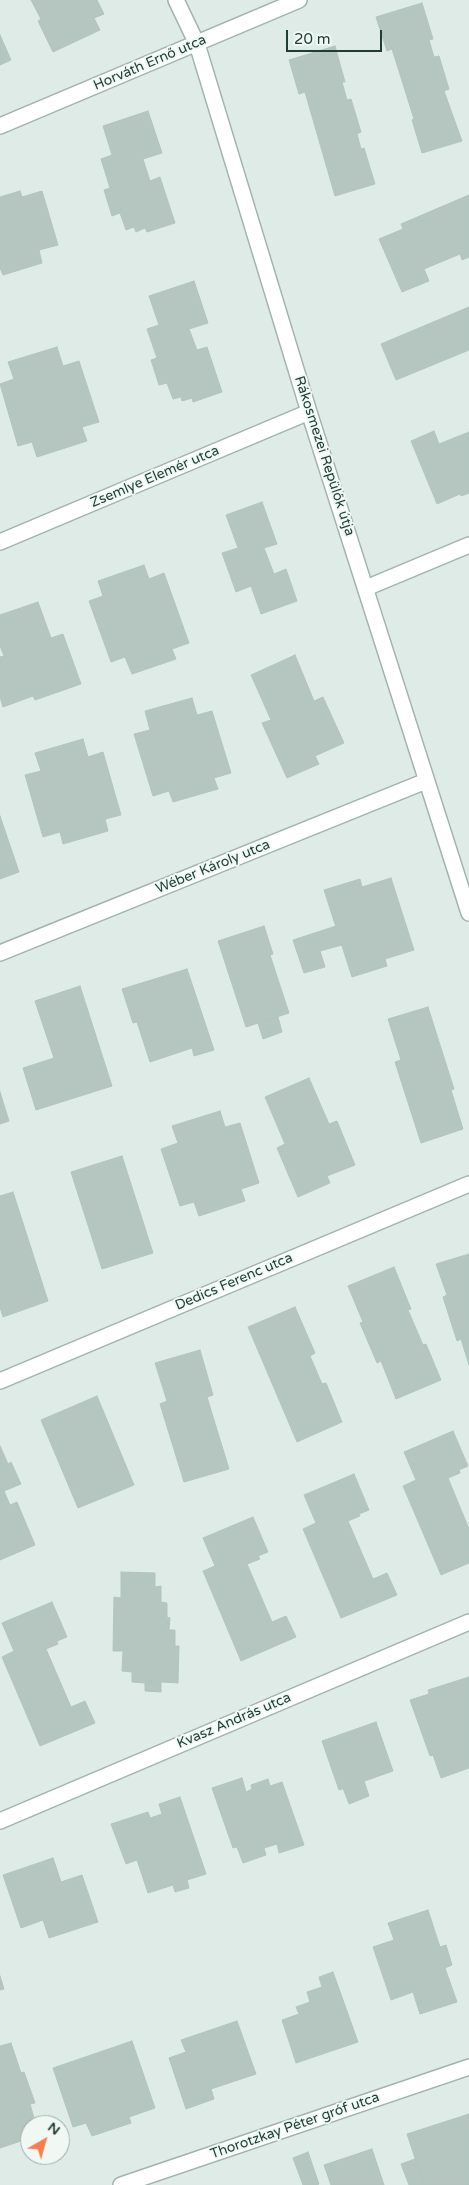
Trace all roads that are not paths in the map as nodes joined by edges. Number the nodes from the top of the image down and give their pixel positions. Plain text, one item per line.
1 (176, 0) edge
2 (299, 0) edge
3 (197, 44) junction
4 (0, 126) edge
5 (309, 412) junction
6 (0, 542) edge
7 (469, 545) edge
8 (366, 588) junction
9 (426, 781) junction
10 (469, 913) edge
11 (0, 953) edge
12 (469, 1184) edge
13 (0, 1381) edge
14 (469, 1622) edge
15 (0, 1821) edge
16 (469, 2067) edge
17 (121, 2185) edge

1 - 3 street, Rákosmezei Repülők útja
2 - 3 street, Horváth Ernő utca
3 - 4 street, Horváth Ernő utca
3 - 5 street, Rákosmezei Repülők útja
5 - 6 street, Zsemlye Elemér utca
5 - 8 street, Rákosmezei Repülők útja
7 - 8 street
8 - 9 street, Rákosmezei Repülők útja
9 - 10 street, Rákosmezei Repülők útja
9 - 11 street, Wéber Károly utca
12 - 13 street, Dedics Ferenc utca
14 - 15 street, Kvasz András utca
16 - 17 street, Thorotzkay Péter gróf utca

